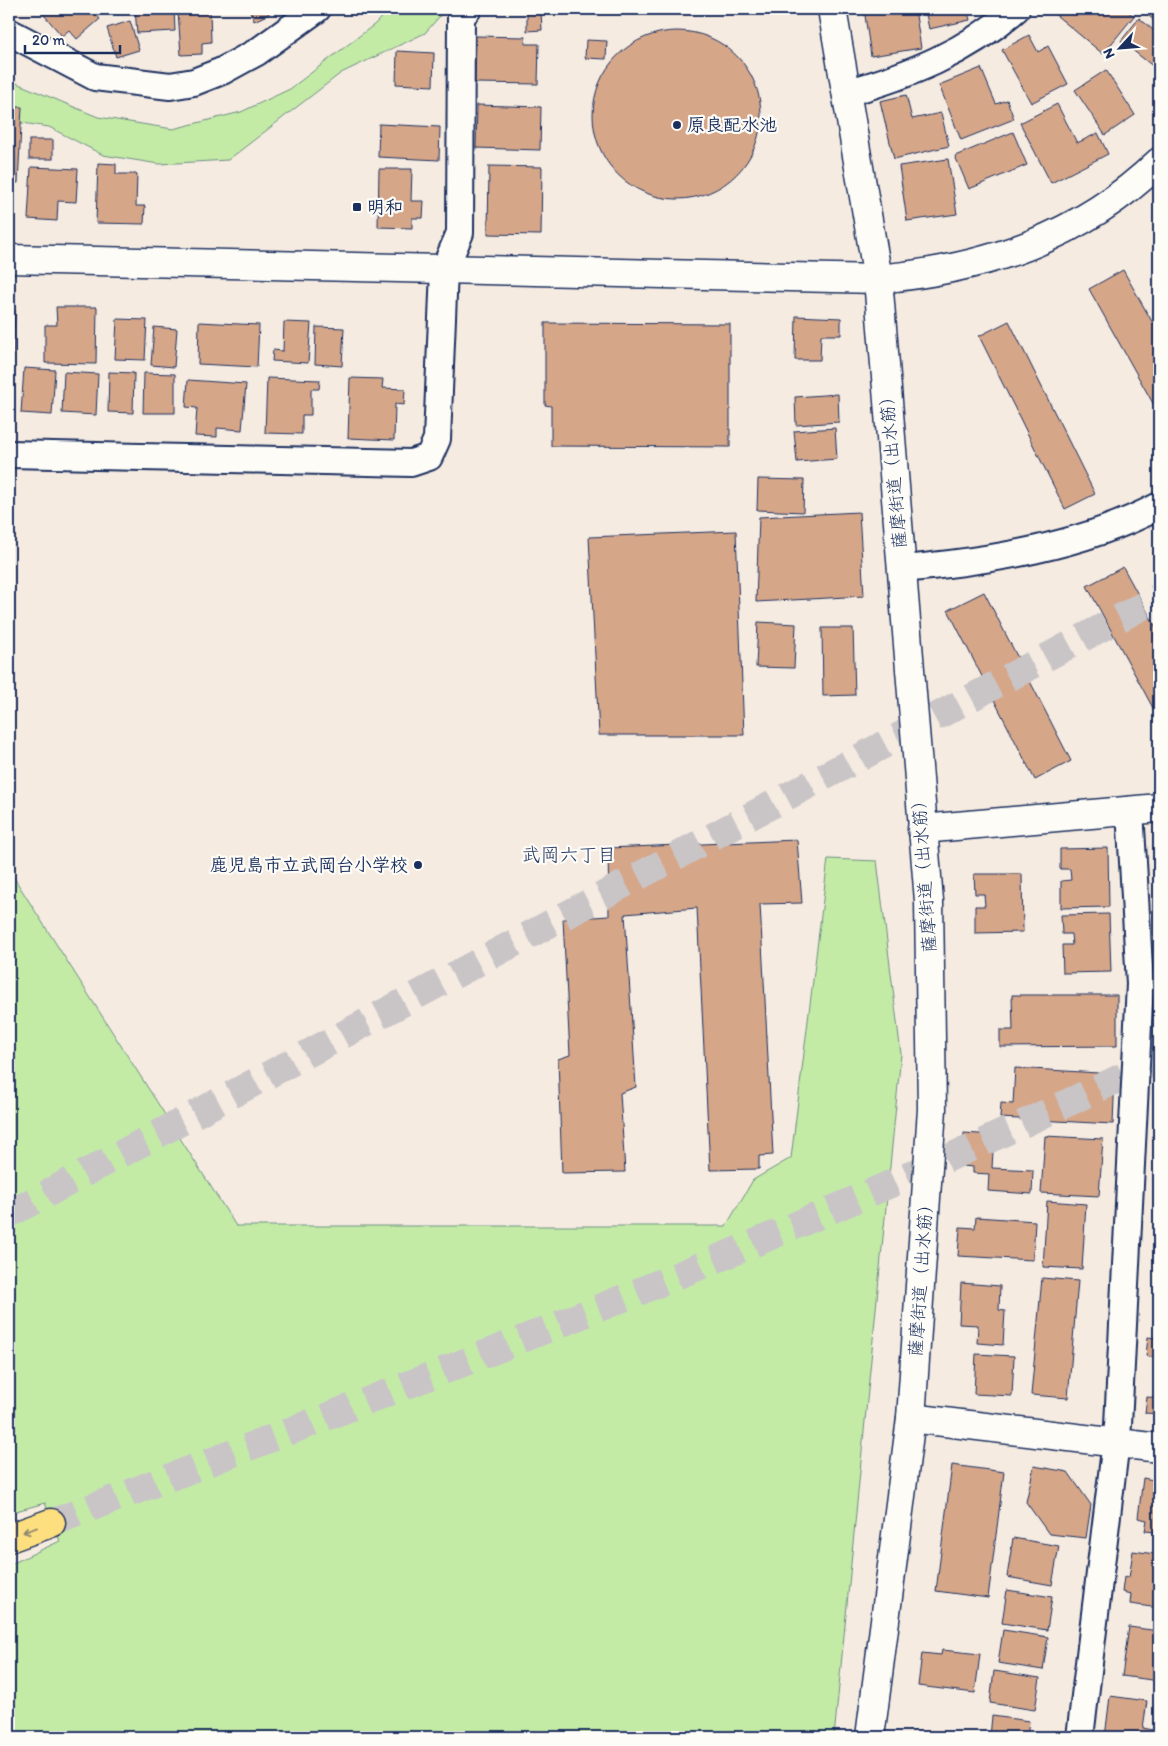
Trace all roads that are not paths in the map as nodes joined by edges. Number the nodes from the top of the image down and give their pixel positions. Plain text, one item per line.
1 (468, 9) edge
2 (832, 9) edge
3 (1016, 9) edge
4 (314, 10) edge
5 (9, 32) edge
6 (846, 93) junction
7 (1159, 162) edge
8 (9, 260) edge
9 (444, 270) junction
10 (878, 279) junction
11 (9, 454) edge
12 (1159, 506) edge
13 (902, 569) junction
14 (1159, 808) edge
15 (1130, 810) junction
16 (922, 829) junction
17 (1150, 985) edge
18 (911, 1418) junction
19 (1117, 1443) junction
20 (1159, 1448) edge
21 (51, 1523) tunnel mouth
22 (9, 1538) edge
23 (870, 1737) edge
24 (1080, 1737) edge

1 - 9 street
2 - 6 street, 薩摩街道（出水筋）
3 - 6 street
4 - 5 street
6 - 10 street, 薩摩街道（出水筋）
7 - 10 street
8 - 9 street
9 - 10 street
9 - 11 street
10 - 13 street, 薩摩街道（出水筋）
12 - 13 street
13 - 16 street, 薩摩街道（出水筋）
14 - 15 street
15 - 16 street
15 - 17 street
16 - 18 street, 薩摩街道（出水筋）
17 - 19 street
18 - 19 street
18 - 23 street, 薩摩街道（出水筋）
19 - 20 street
19 - 24 street
21 -> 22 highway

